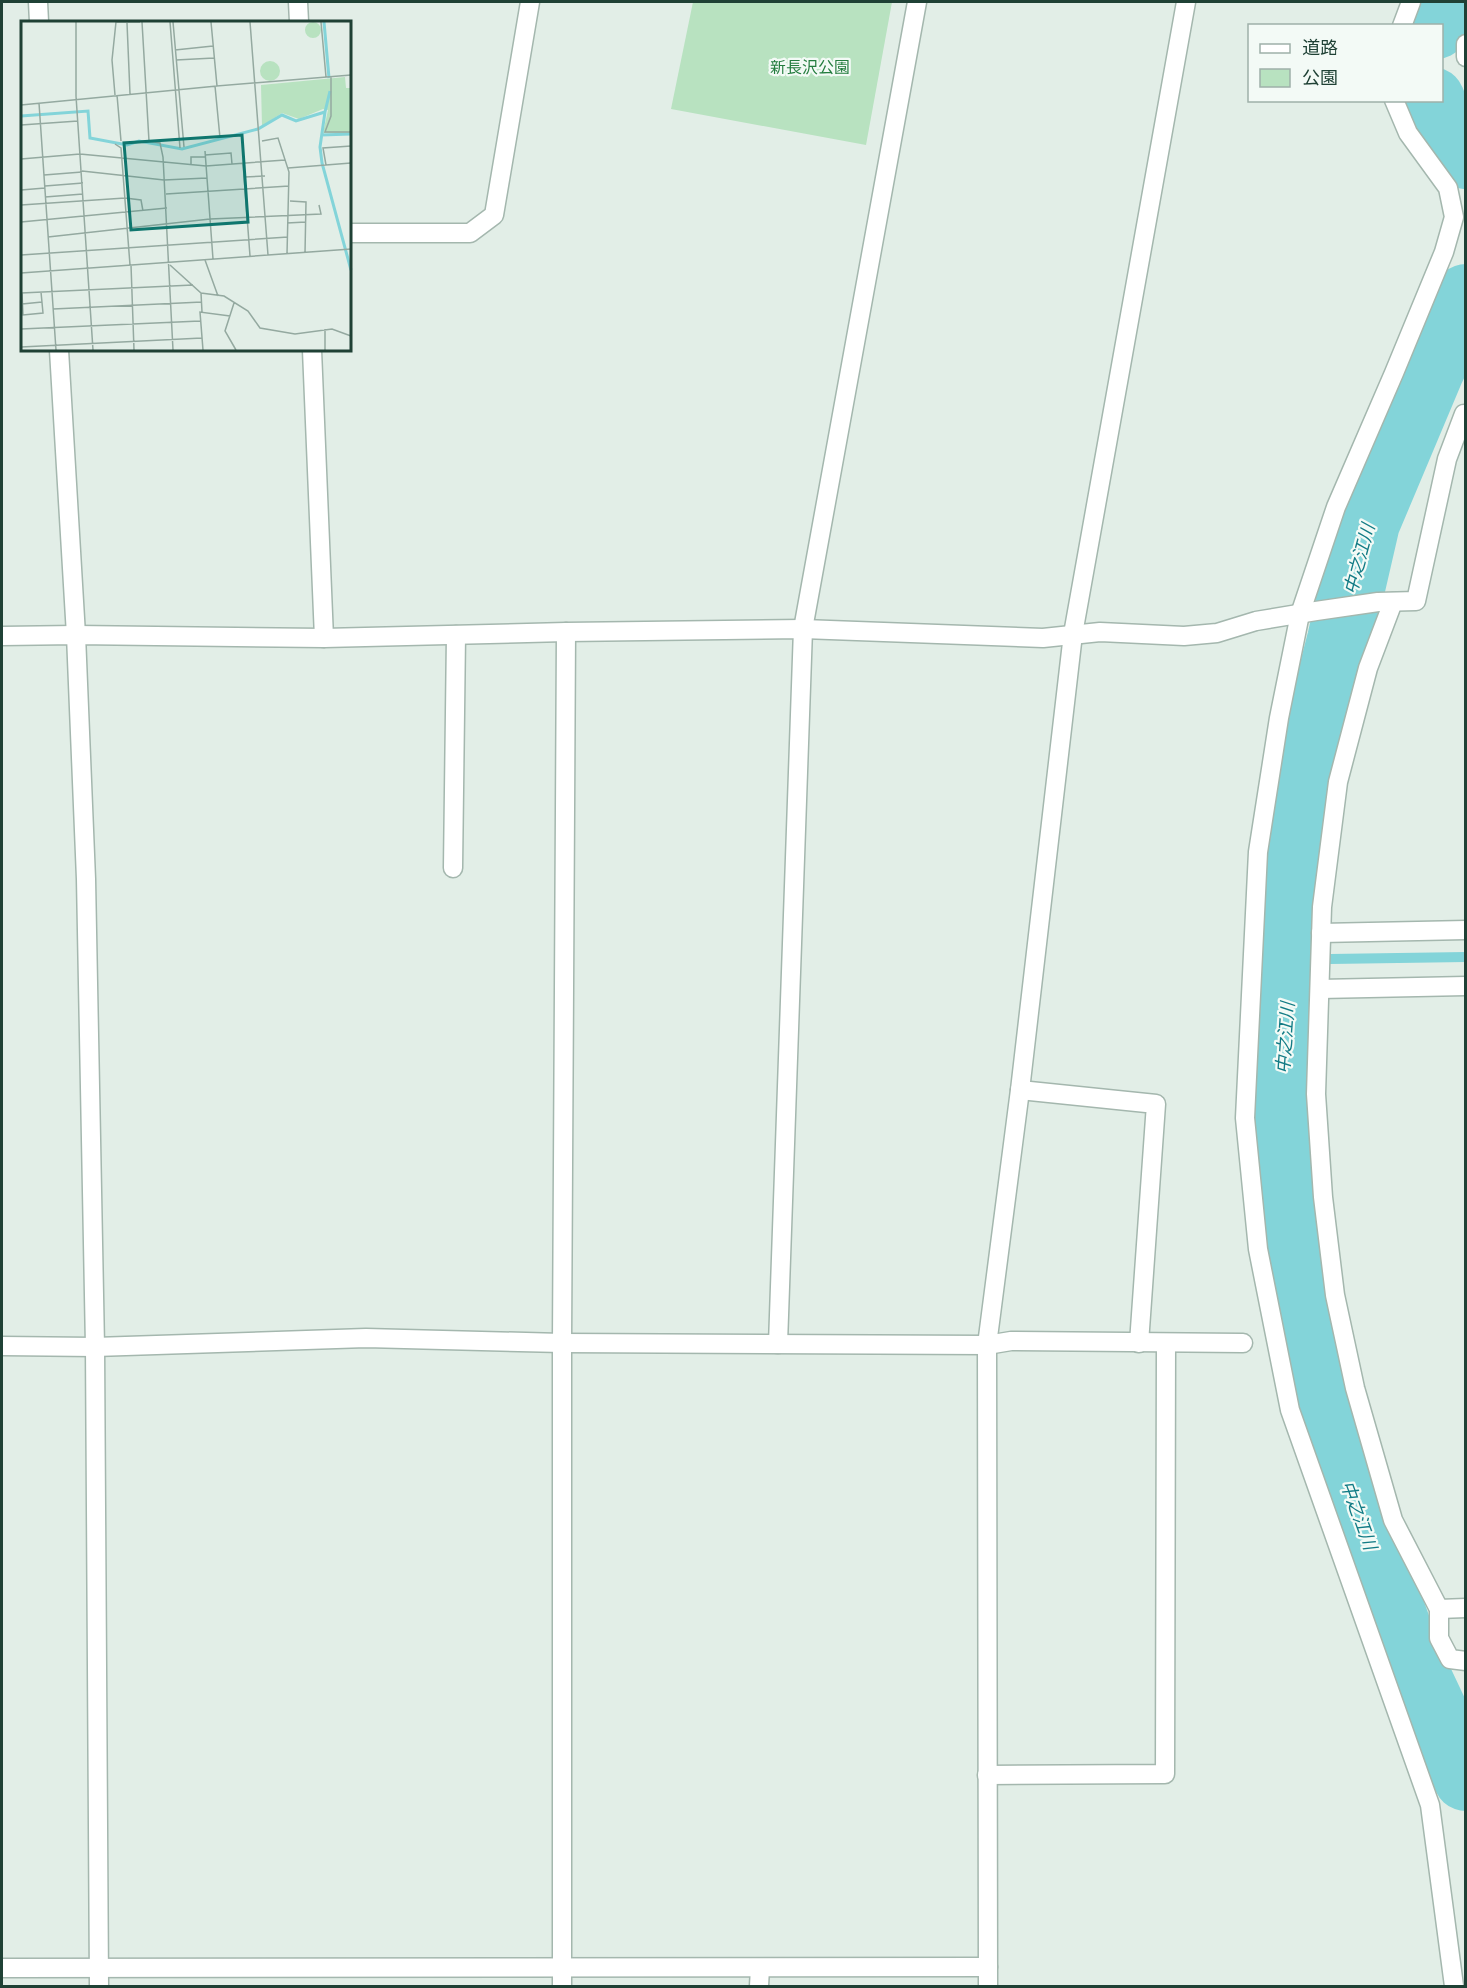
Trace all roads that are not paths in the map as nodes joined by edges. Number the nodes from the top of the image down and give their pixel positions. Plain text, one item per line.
1 (38, 2) edge
2 (298, 2) edge
3 (530, 2) edge
4 (917, 2) edge
5 (1186, 2) edge
6 (1411, 2) edge
7 (39, 21) edge
8 (299, 21) edge
9 (1403, 24) edge
10 (1466, 44) edge
11 (1466, 57) edge
12 (1395, 102) edge
13 (351, 233) edge
14 (59, 351) edge
15 (312, 351) edge
16 (1465, 412) edge
17 (1385, 602) junction
18 (1308, 612) junction
19 (803, 629) junction
20 (566, 632) junction
21 (1073, 634) junction
22 (76, 635) junction
23 (456, 635) junction
24 (2, 636) edge
25 (324, 638) junction
26 (453, 868) dead end
27 (1466, 930) edge
28 (1321, 933) junction
29 (1466, 986) edge
30 (1320, 989) junction
31 (1020, 1090) junction
32 (1167, 1342) junction
33 (562, 1343) junction
34 (1139, 1343) junction
35 (1242, 1343) dead end
36 (778, 1344) junction
37 (987, 1345) junction
38 (2, 1346) edge
39 (95, 1347) junction
40 (1466, 1608) edge
41 (1439, 1609) junction
42 (1466, 1661) edge
43 (987, 1775) junction
44 (99, 1967) junction
45 (988, 1967) junction
46 (2, 1968) edge
47 (760, 1968) junction
48 (562, 1977) edge
49 (99, 1986) edge
50 (759, 1986) edge
51 (988, 1986) edge
52 (1454, 1986) edge

1 - 7 street
2 - 8 street
3 - 13 street
4 - 19 street
5 - 21 street
6 - 9 street
10 - 11 street
12 - 18 street
14 - 22 street
15 - 25 street
16 - 17 street
17 - 18 street
17 - 28 street
18 - 21 street
18 - 52 street
19 - 20 street
19 - 21 street
19 - 36 street
20 - 23 street
20 - 33 street
21 - 31 street
22 - 24 street
22 - 25 street
22 - 39 street
23 - 25 street
23 - 26 street
27 - 28 street
28 - 30 street
29 - 30 street
30 - 41 street
31 - 34 street
31 - 37 street
32 - 34 street
32 - 35 street
32 - 43 street
33 - 36 street
33 - 39 street
33 - 48 street
34 - 37 street
36 - 37 street
37 - 43 street
38 - 39 street
39 - 44 street
40 - 41 street
41 - 42 street
43 - 45 street
44 - 46 street
44 - 48 street
44 - 49 street
45 - 47 street
45 - 51 street
47 - 48 street
47 - 50 street

